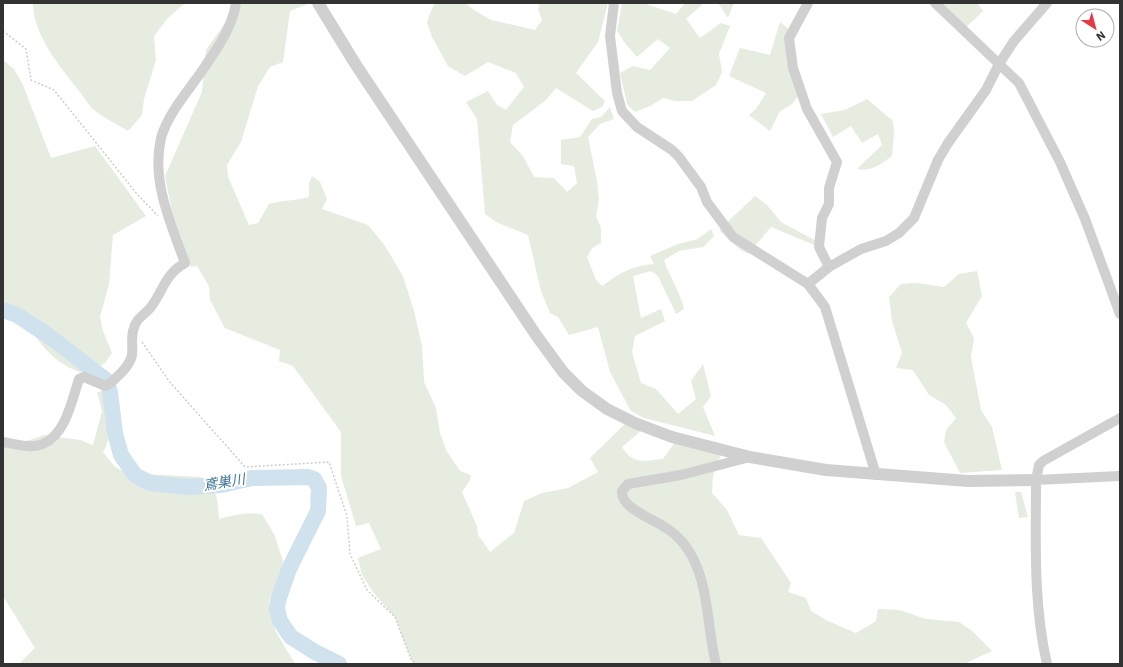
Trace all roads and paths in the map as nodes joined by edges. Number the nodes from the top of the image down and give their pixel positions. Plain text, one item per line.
1 (236, 3) edge
2 (318, 3) edge
3 (614, 3) edge
4 (808, 3) edge
5 (935, 3) edge
6 (1047, 3) edge
7 (3, 31) edge
8 (999, 64) junction
9 (174, 232) junction
10 (829, 267) junction
11 (808, 284) junction
12 (1120, 314) edge
13 (133, 330) junction
14 (1120, 418) edge
15 (3, 442) edge
16 (750, 457) junction
17 (876, 474) junction
18 (1120, 476) edge
19 (1036, 480) junction
20 (416, 664) edge
21 (716, 664) edge
22 (1047, 664) edge

1 - 9 street
2 - 16 street
3 - 11 street
4 - 10 street
5 - 8 street
6 - 8 street
7 - 9 path
8 - 10 street
8 - 12 street
9 - 13 street
10 - 11 street
11 - 17 street
13 - 15 street
13 - 20 path
14 - 19 street
16 - 17 street
16 - 21 street
17 - 19 street
18 - 19 street
19 - 22 street

